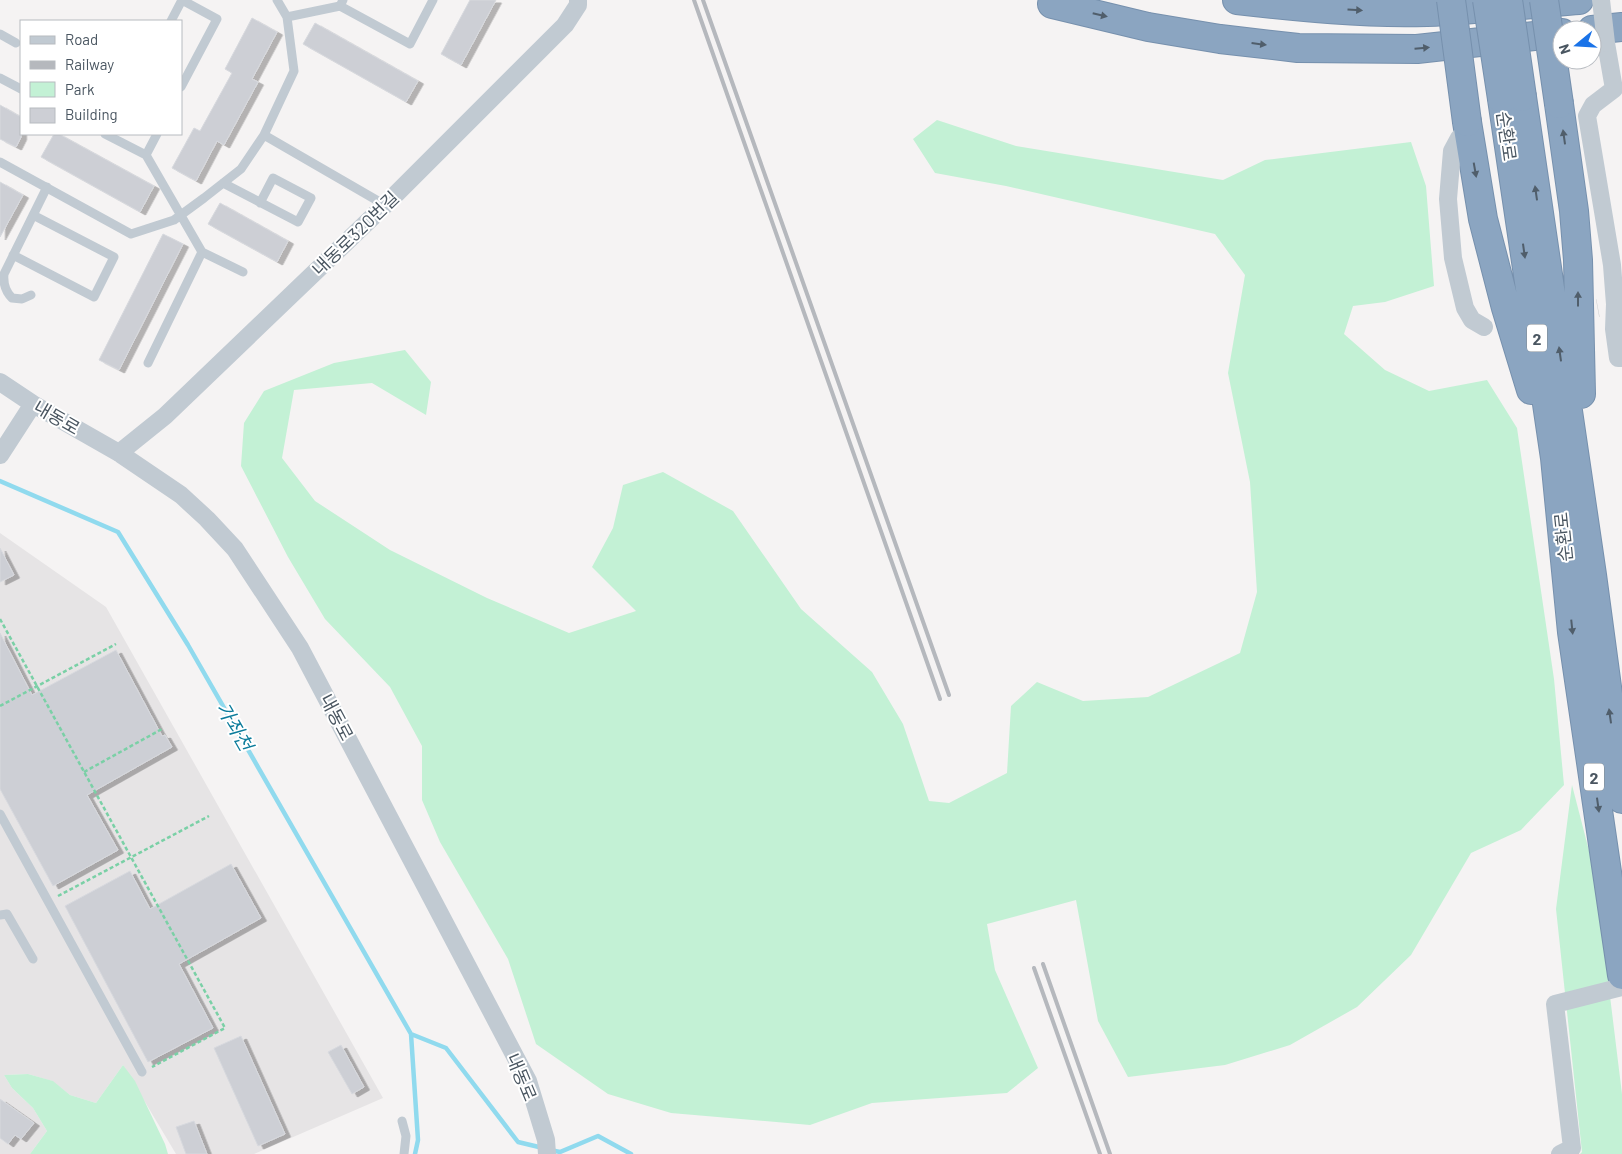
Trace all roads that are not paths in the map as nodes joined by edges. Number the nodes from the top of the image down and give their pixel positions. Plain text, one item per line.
1 (277, 0) edge
2 (433, 0) edge
3 (578, 0) edge
4 (1237, 0) edge
5 (1450, 0) edge
6 (1487, 0) edge
7 (1508, 0) edge
8 (1544, 0) edge
9 (1579, 0) edge
10 (1601, 0) edge
11 (341, 3) edge
12 (1052, 4) dead end
13 (287, 17) junction
14 (172, 20) edge
15 (0, 34) edge
16 (1607, 34) edge
17 (1552, 35) edge
18 (16, 43) dead end
19 (0, 78) edge
20 (182, 85) edge
21 (1618, 87) edge
22 (20, 89) edge
23 (1512, 98) junction
24 (1467, 125) junction
25 (107, 135) edge
26 (156, 135) edge
27 (264, 135) junction
28 (146, 155) junction
29 (0, 162) edge
30 (223, 183) junction
31 (46, 187) junction
32 (260, 202) junction
33 (385, 204) junction
34 (33, 215) junction
35 (181, 215) junction
36 (202, 252) junction
37 (13, 255) junction
38 (243, 272) dead end
39 (31, 295) dead end
40 (1484, 327) dead end
41 (1622, 358) edge
42 (148, 363) dead end
43 (0, 382) edge
44 (33, 404) junction
45 (3, 451) edge
46 (119, 453) junction
47 (1579, 576) junction
48 (1622, 799) edge
49 (0, 814) edge
50 (0, 914) edge
51 (33, 959) dead end
52 (1622, 975) edge
53 (1622, 987) edge
54 (142, 1072) road end
55 (402, 1121) dead end
56 (546, 1147) edge
57 (404, 1154) edge
58 (1560, 1154) edge

1 - 13 lane
2 - 11 lane
3 - 33 street, 내동로320번길
4 -> 9 highway
5 - 24 highway, bridge
6 - 23 highway, bridge
7 - 23 highway, bridge
47 -> 8 highway, bridge
10 - 16 street, bridge
11 - 13 lane
12 -> 17 highway
13 - 27 lane
14 - 20 lane
15 - 18 lane
16 - 21 street
19 - 22 lane
21 - 41 street
23 - 47 highway, 순환로 / 2
24 - 40 street
24 -> 47 highway
25 - 28 lane
26 - 28 lane
27 - 30 lane
27 - 33 lane
28 - 35 lane
29 - 31 lane
30 - 32 lane
30 - 35 lane
31 - 34 lane
31 - 35 lane
32 - 32 lane
33 - 46 street, 내동로320번길
34 - 37 lane
34 - 37 lane
35 - 36 lane
36 - 38 lane
36 - 42 lane
37 - 39 lane
43 - 44 street, 내동로
44 - 45 street
44 - 46 street, 내동로
46 - 56 street, 내동로
48 -> 47 highway, 순환로 / 2
47 -> 52 highway, 순환로 / 2
49 - 54 lane
50 - 51 lane
53 - 58 street
55 - 57 lane

